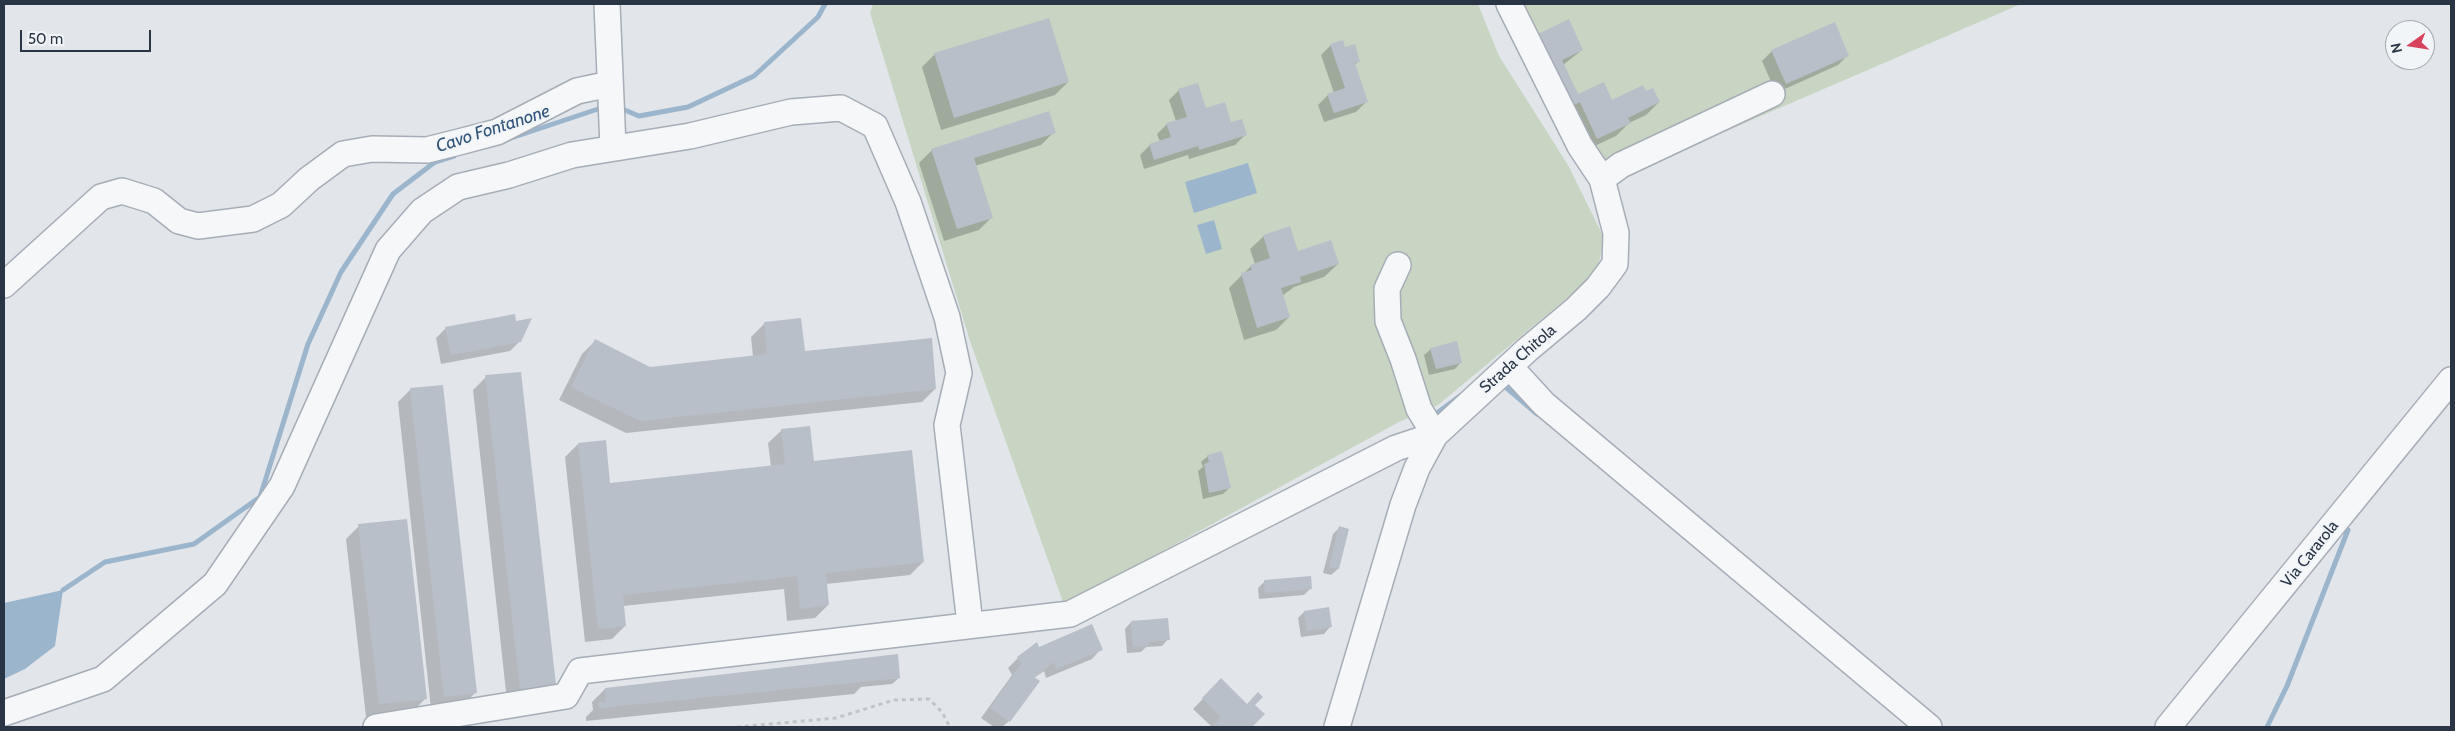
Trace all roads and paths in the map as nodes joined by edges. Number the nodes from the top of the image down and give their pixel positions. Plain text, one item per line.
1 (607, 4) edge
2 (1509, 4) edge
3 (1772, 94) dead end
4 (611, 100) junction
5 (613, 147) junction
6 (1602, 179) junction
7 (1398, 265) dead end
8 (4, 285) edge
9 (1510, 367) junction
10 (2451, 380) edge
11 (1435, 435) junction
12 (970, 624) junction
13 (4, 712) edge
14 (376, 727) edge
15 (737, 727) edge
16 (950, 727) edge
17 (1337, 727) edge
18 (1929, 727) edge
19 (2168, 727) edge

1 - 4 street
2 - 6 street, Strada Chitola
3 - 6 street
4 - 5 street
4 - 8 street
5 - 12 street
5 - 13 street
6 - 9 street, Strada Chitola
7 - 11 street
9 - 11 street, Strada Chitola
9 - 18 street
10 - 19 street, Via Cararola
11 - 12 street
11 - 17 street, Strada Chitola
12 - 14 street
15 - 16 path

